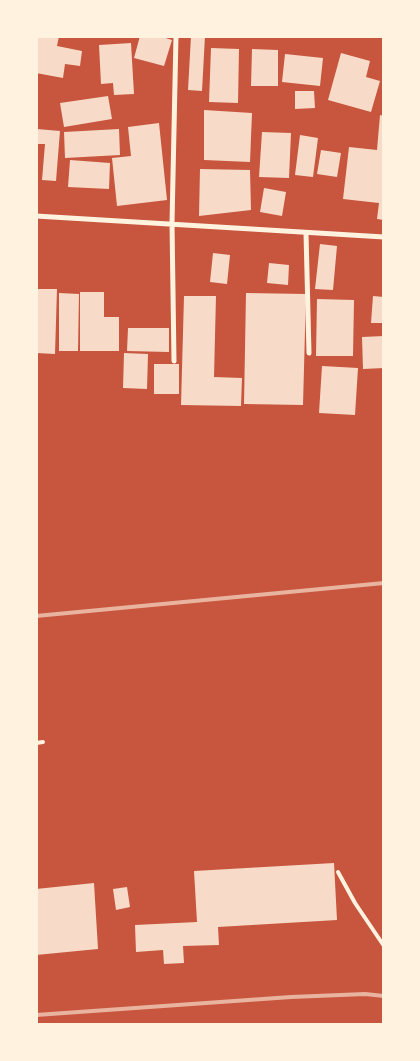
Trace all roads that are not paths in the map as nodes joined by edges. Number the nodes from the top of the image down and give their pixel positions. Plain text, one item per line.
1 (176, 36) edge
2 (36, 216) edge
3 (172, 222) junction
4 (306, 232) junction
5 (384, 237) edge
6 (309, 353) dead end
7 (174, 361) dead end
8 (43, 742) dead end
9 (36, 743) edge
10 (338, 872) dead end
11 (384, 946) edge

1 - 3 street
2 - 3 street
3 - 4 street
3 - 7 street
4 - 5 street
4 - 6 street
8 - 9 lane
10 - 11 lane

